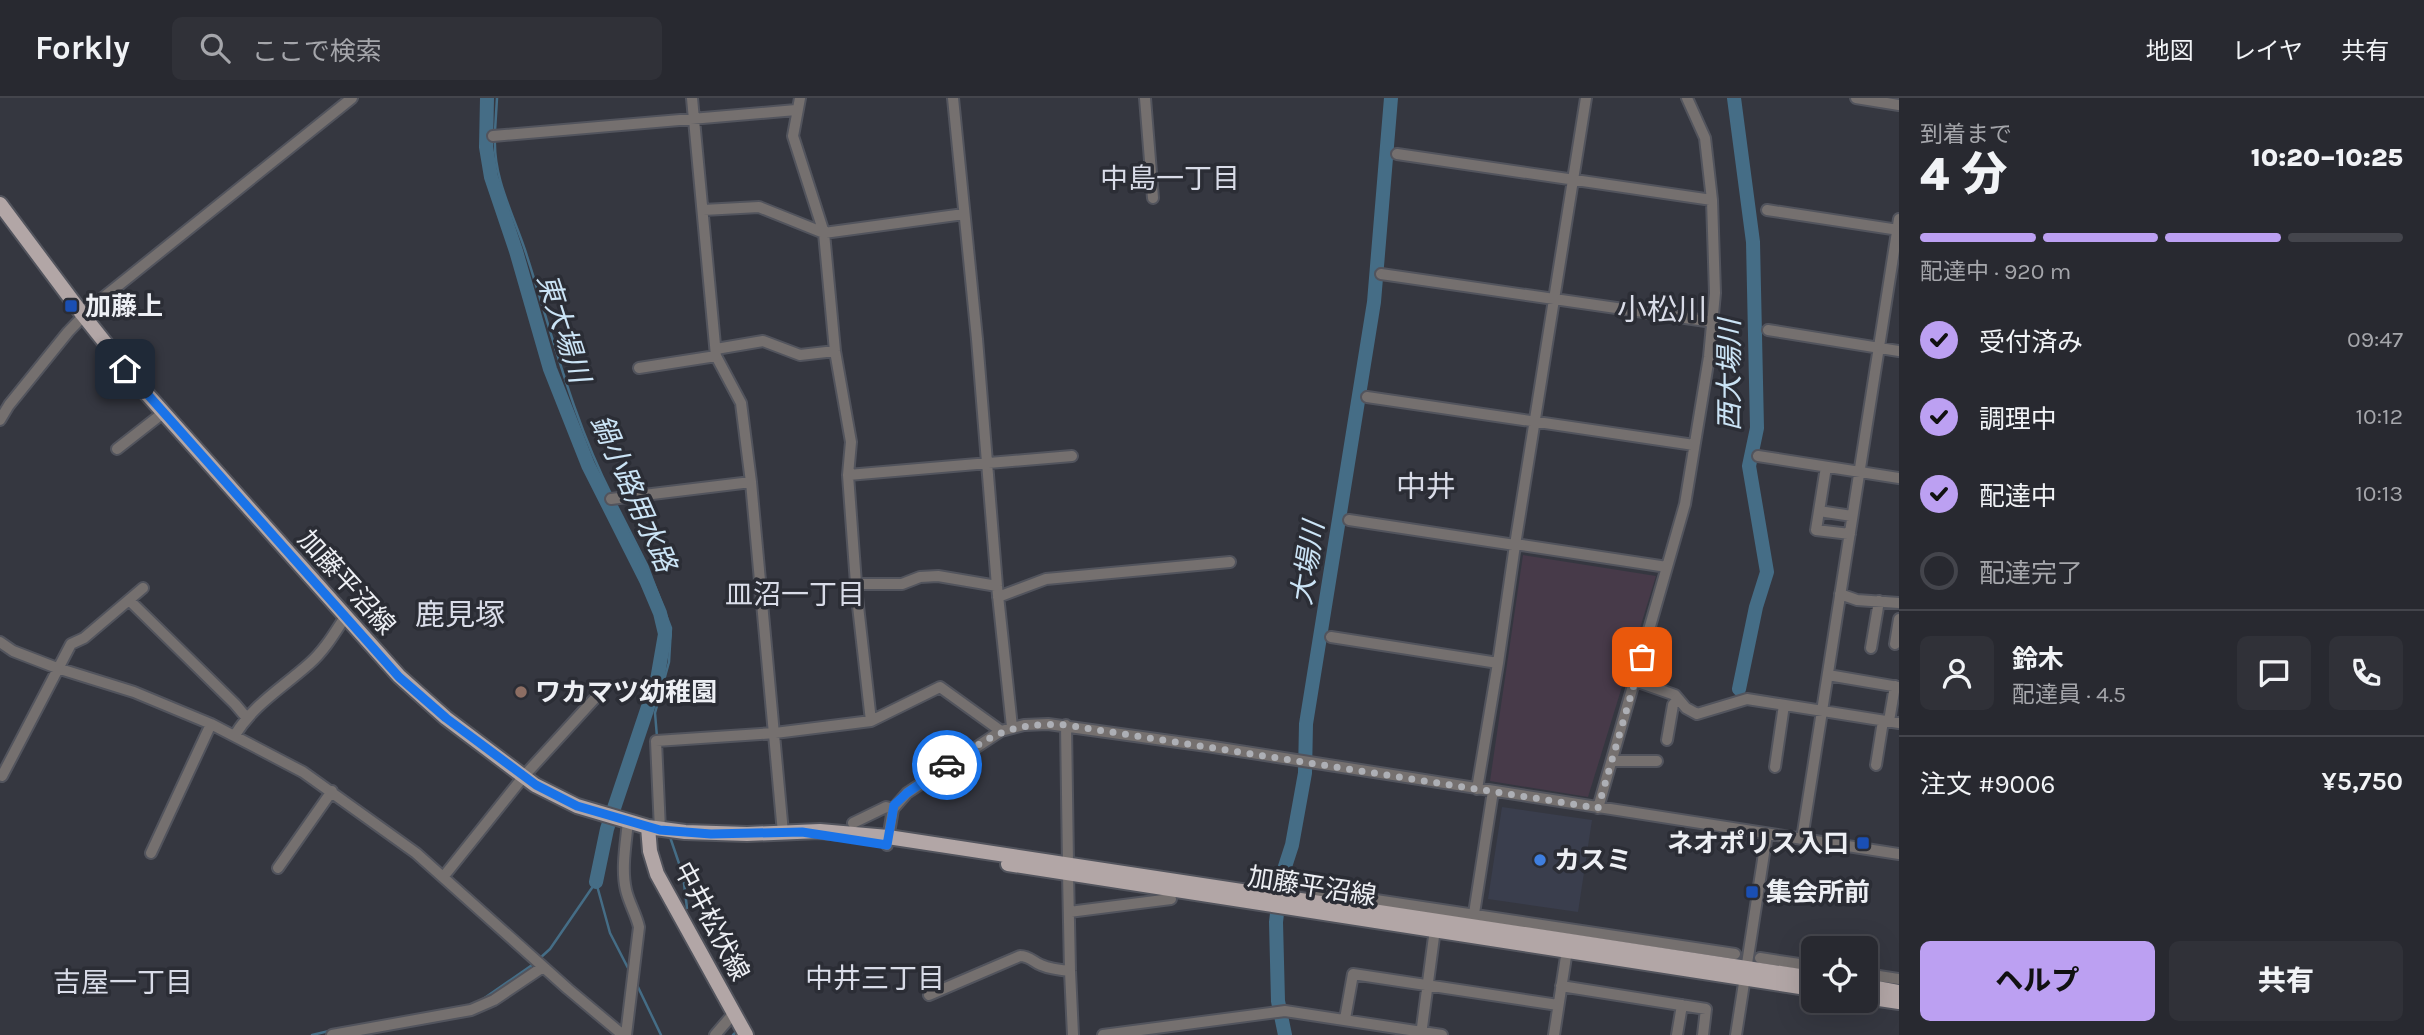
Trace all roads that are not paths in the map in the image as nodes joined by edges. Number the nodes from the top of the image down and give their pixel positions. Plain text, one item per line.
1 (352, 98) edge
2 (692, 98) edge
3 (953, 98) edge
4 (1144, 98) edge
5 (1586, 98) edge
6 (1687, 98) edge
7 (1856, 98) edge
8 (798, 104) edge
9 (1899, 105) edge
10 (694, 118) junction
11 (493, 136) dead end
12 (1397, 154) dead end
13 (1573, 180) junction
14 (1153, 198) dead end
15 (1712, 200) junction
16 (0, 204) edge
17 (1767, 210) dead end
18 (702, 211) junction
19 (964, 214) junction
20 (1898, 226) edge
21 (824, 233) junction
22 (1381, 274) dead end
23 (1553, 299) junction
24 (83, 315) junction
25 (1713, 322) junction
26 (1768, 330) dead end
27 (1879, 348) junction
28 (835, 351) junction
29 (1899, 351) edge
30 (716, 352) junction
31 (639, 368) dead end
32 (1367, 397) dead end
33 (163, 413) junction
34 (1, 417) edge
35 (1534, 421) junction
36 (1694, 445) junction
37 (117, 449) dead end
38 (1072, 456) dead end
39 (1758, 456) dead end
40 (986, 462) junction
41 (1826, 467) junction
42 (1859, 472) junction
43 (848, 475) junction
44 (1899, 478) edge
45 (751, 482) junction
46 (611, 499) dead end
47 (1819, 511) junction
48 (1852, 516) junction
49 (1349, 520) dead end
50 (1850, 534) junction
51 (1515, 544) junction
52 (1230, 562) dead end
53 (1667, 567) junction
54 (856, 584) junction
55 (143, 588) dead end
56 (998, 592) junction
57 (1840, 594) junction
58 (130, 600) junction
59 (1879, 601) junction
60 (1899, 603) edge
61 (345, 617) junction
62 (1899, 620) edge
63 (1331, 637) dead end
64 (0, 642) edge
65 (1895, 644) dead end
66 (1871, 648) dead end
67 (1499, 663) junction
68 (57, 668) junction
69 (1828, 675) junction
70 (1635, 681) junction
71 (1897, 687) edge
72 (597, 696) dead end
73 (1678, 699) junction
74 (1784, 705) junction
75 (1822, 711) junction
76 (246, 718) junction
77 (872, 721) junction
78 (1891, 722) edge
79 (211, 724) junction
80 (1066, 725) junction
81 (1007, 729) junction
82 (775, 733) junction
83 (235, 735) junction
84 (1667, 740) dead end
85 (1612, 761) junction
86 (1657, 761) dead end
87 (1876, 765) dead end
88 (1775, 767) dead end
89 (2, 776) dead end
90 (524, 776) junction
91 (1477, 789) junction
92 (332, 791) junction
93 (1493, 791) junction
94 (1598, 808) junction
95 (892, 809) junction
96 (628, 821) junction
97 (853, 823) dead end
98 (654, 828) junction
99 (783, 833) junction
100 (1767, 834) junction
101 (1802, 839) junction
102 (888, 841) junction
103 (151, 853) dead end
104 (1899, 854) edge
105 (278, 868) dead end
106 (1068, 868) junction
107 (444, 876) junction
108 (1316, 891) dead end
109 (1171, 899) dead end
110 (1289, 902) junction
111 (1069, 912) junction
112 (1473, 919) junction
113 (1435, 929) junction
114 (1631, 943) junction
115 (1567, 950) junction
116 (1735, 954) dead end
117 (1760, 958) dead end
118 (543, 967) junction
119 (1801, 969) edge
120 (1070, 971) junction
121 (1801, 971) edge
122 (1745, 972) junction
123 (1878, 976) edge
124 (1899, 979) edge
125 (1426, 985) junction
126 (1561, 986) junction
127 (1801, 986) edge
128 (1878, 988) edge
129 (1899, 992) edge
130 (929, 995) dead end
131 (1878, 999) edge
132 (1899, 1002) edge
133 (1558, 1005) junction
134 (1682, 1005) junction
135 (734, 1013) junction
136 (1345, 1019) junction
137 (1421, 1033) edge
138 (332, 1035) edge
139 (625, 1035) edge
140 (715, 1035) edge
141 (746, 1035) edge
142 (1073, 1035) edge
143 (1103, 1035) edge
144 (1442, 1035) edge
145 (1554, 1035) edge
146 (1677, 1035) edge
147 (1703, 1035) edge
148 (1736, 1035) edge

1 - 24 street
2 - 10 street
3 - 19 street
4 - 14 street
5 - 13 street
6 - 15 street
7 - 9 street
8 - 10 street
8 - 21 street
10 - 11 street
10 - 18 street
12 - 13 street
13 - 15 street
13 - 23 street
15 - 25 street
16 - 24 main road, 加藤平沼線
17 - 20 street
18 - 21 street
18 - 30 street
19 - 21 street
19 - 40 street
20 - 27 street
21 - 28 street
22 - 23 street
23 - 25 street
23 - 35 street
24 - 33 main road, 加藤平沼線
24 - 34 street
25 - 36 street
26 - 27 street
27 - 29 street
27 - 42 street
28 - 30 street
28 - 43 street
30 - 31 street
30 - 45 street
32 - 35 street
33 - 37 street
33 - 61 main road, 加藤平沼線
35 - 36 street
35 - 51 street
36 - 53 street
38 - 40 street
39 - 41 street
40 - 43 street
40 - 56 street
41 - 42 street
41 - 47 street
42 - 44 street
42 - 48 street
43 - 54 street
45 - 46 street
45 - 82 street
47 - 48 street
47 - 50 street
48 - 50 street
49 - 51 street
50 - 57 street
51 - 53 street
51 - 67 street
52 - 56 street
53 - 70 street
54 - 56 street
54 - 77 street
55 - 58 street
56 - 81 street
57 - 59 street
57 - 69 street
58 - 68 street
58 - 76 street
59 - 60 street
59 - 66 street
61 - 76 street
61 - 90 main road, 加藤平沼線
62 - 65 street
63 - 67 street
64 - 68 street
67 - 91 street
68 - 79 street
68 - 89 street
69 - 71 street
69 - 75 street
70 - 73 street
70 - 85 street
71 - 78 street
72 - 90 street
73 - 74 street
73 - 84 street
74 - 75 street
74 - 88 street
75 - 78 street
75 - 101 street
76 - 83 street
77 - 81 street
77 - 82 street
78 - 87 street
79 - 83 street
79 - 103 street
80 - 81 street
80 - 91 street
80 - 106 street
81 - 95 street
82 - 98 street
82 - 99 street
83 - 92 street
85 - 86 street
85 - 94 street
90 - 96 main road, 加藤平沼線
90 - 107 street
91 - 93 street
92 - 105 street
92 - 107 street
93 - 94 street
93 - 112 street
94 - 100 street
95 - 97 street
95 - 102 street
96 - 98 main road, 加藤平沼線
96 - 139 street
98 - 99 main road, 加藤平沼線
98 - 135 main road, 中井松伏線
99 - 102 main road, 加藤平沼線
100 - 101 street
100 - 122 street
101 - 104 street
102 - 106 main road, 加藤平沼線
106 - 110 main road, 加藤平沼線
106 - 111 street
107 - 118 street
108 - 112 street
109 - 111 street
110 - 112 main road, 加藤平沼線
110 - 113 main road, 加藤平沼線
111 - 120 street
112 - 114 main road, 加藤平沼線
113 - 115 main road, 加藤平沼線
113 - 125 street
114 - 116 street
114 - 122 main road, 加藤平沼線
115 - 122 main road, 加藤平沼線
115 - 126 street
117 - 119 street
118 - 138 street
118 - 139 street
120 - 130 street
120 - 142 street
121 - 122 main road, 加藤平沼線
122 - 127 main road, 加藤平沼線
122 - 148 street
123 - 124 street
125 - 133 street
125 - 136 street
125 - 137 street
126 - 133 street
126 - 134 street
128 - 129 main road
131 - 132 main road
133 - 145 street
134 - 146 street
134 - 147 street
135 - 140 street
135 - 141 main road, 中井松伏線
136 - 137 street
136 - 143 street
137 - 144 street

